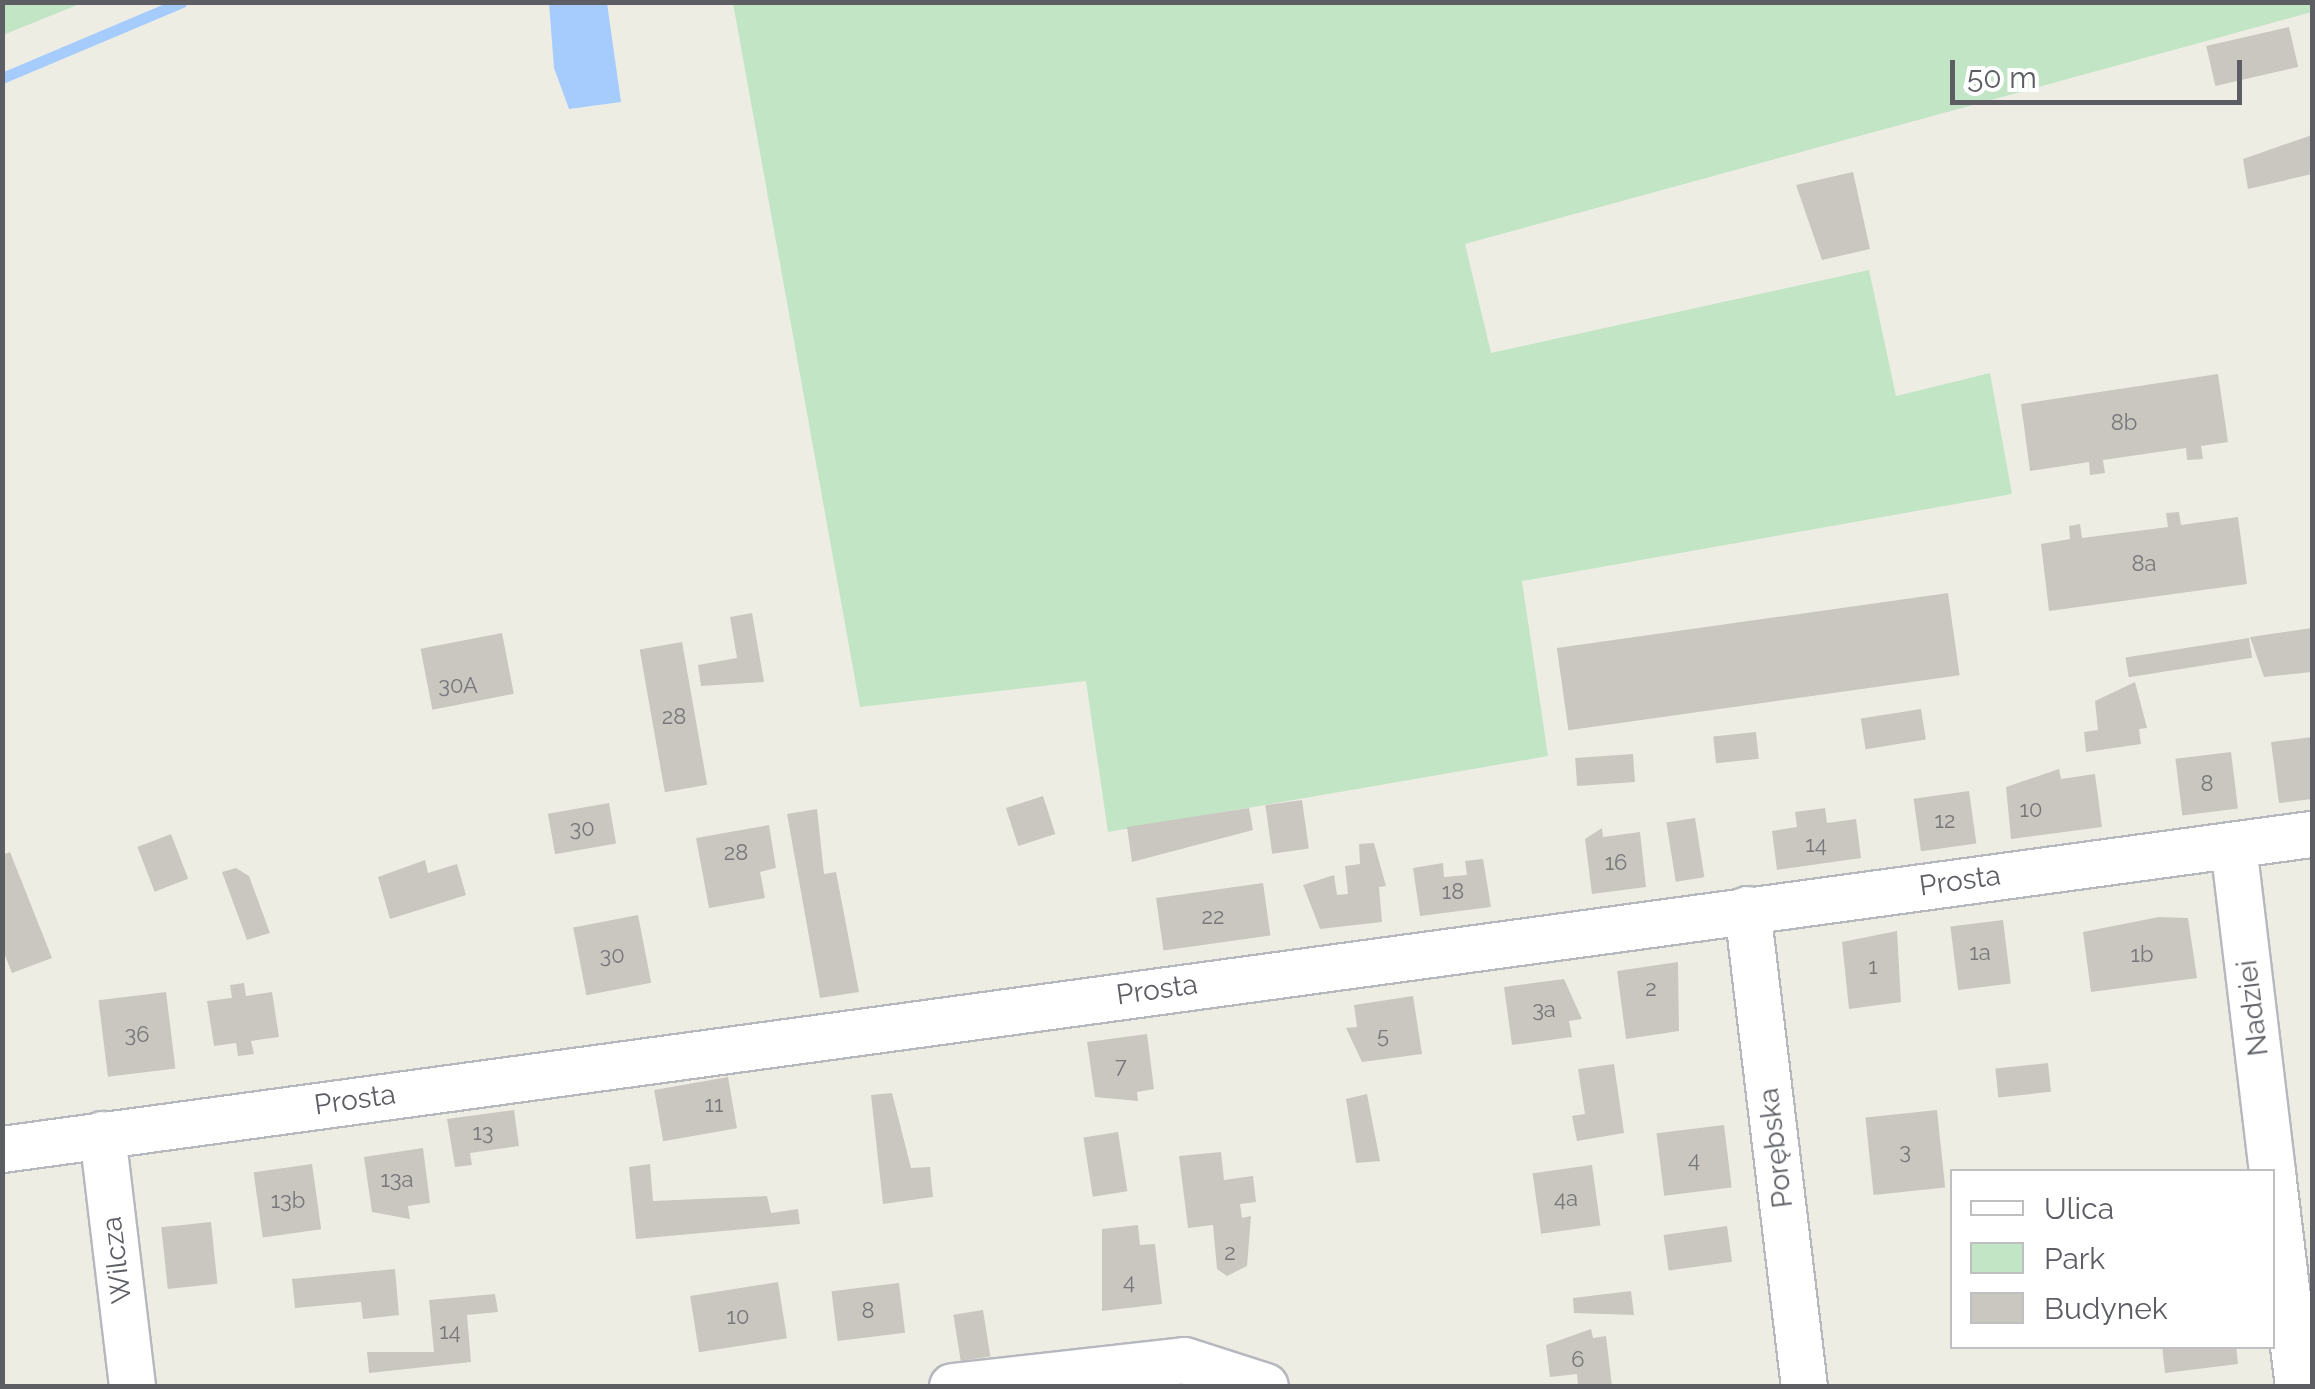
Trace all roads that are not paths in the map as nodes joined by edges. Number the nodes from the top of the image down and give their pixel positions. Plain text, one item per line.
1 (2312, 834) edge
2 (2233, 845) junction
3 (1747, 909) junction
4 (102, 1134) junction
5 (2, 1149) edge
6 (2272, 1169) edge
7 (2275, 1197) edge
8 (1264, 1384) edge
9 (132, 1386) edge
10 (952, 1386) edge
11 (1804, 1386) edge
12 (2298, 1386) edge

1 - 2 street, Prosta
2 - 3 street, Prosta
2 - 6 street, Nadziei
3 - 4 street, Prosta
3 - 11 street, Porębska
4 - 5 street, Prosta
4 - 9 street, Wilcza
7 - 12 street, Nadziei
8 - 10 street

